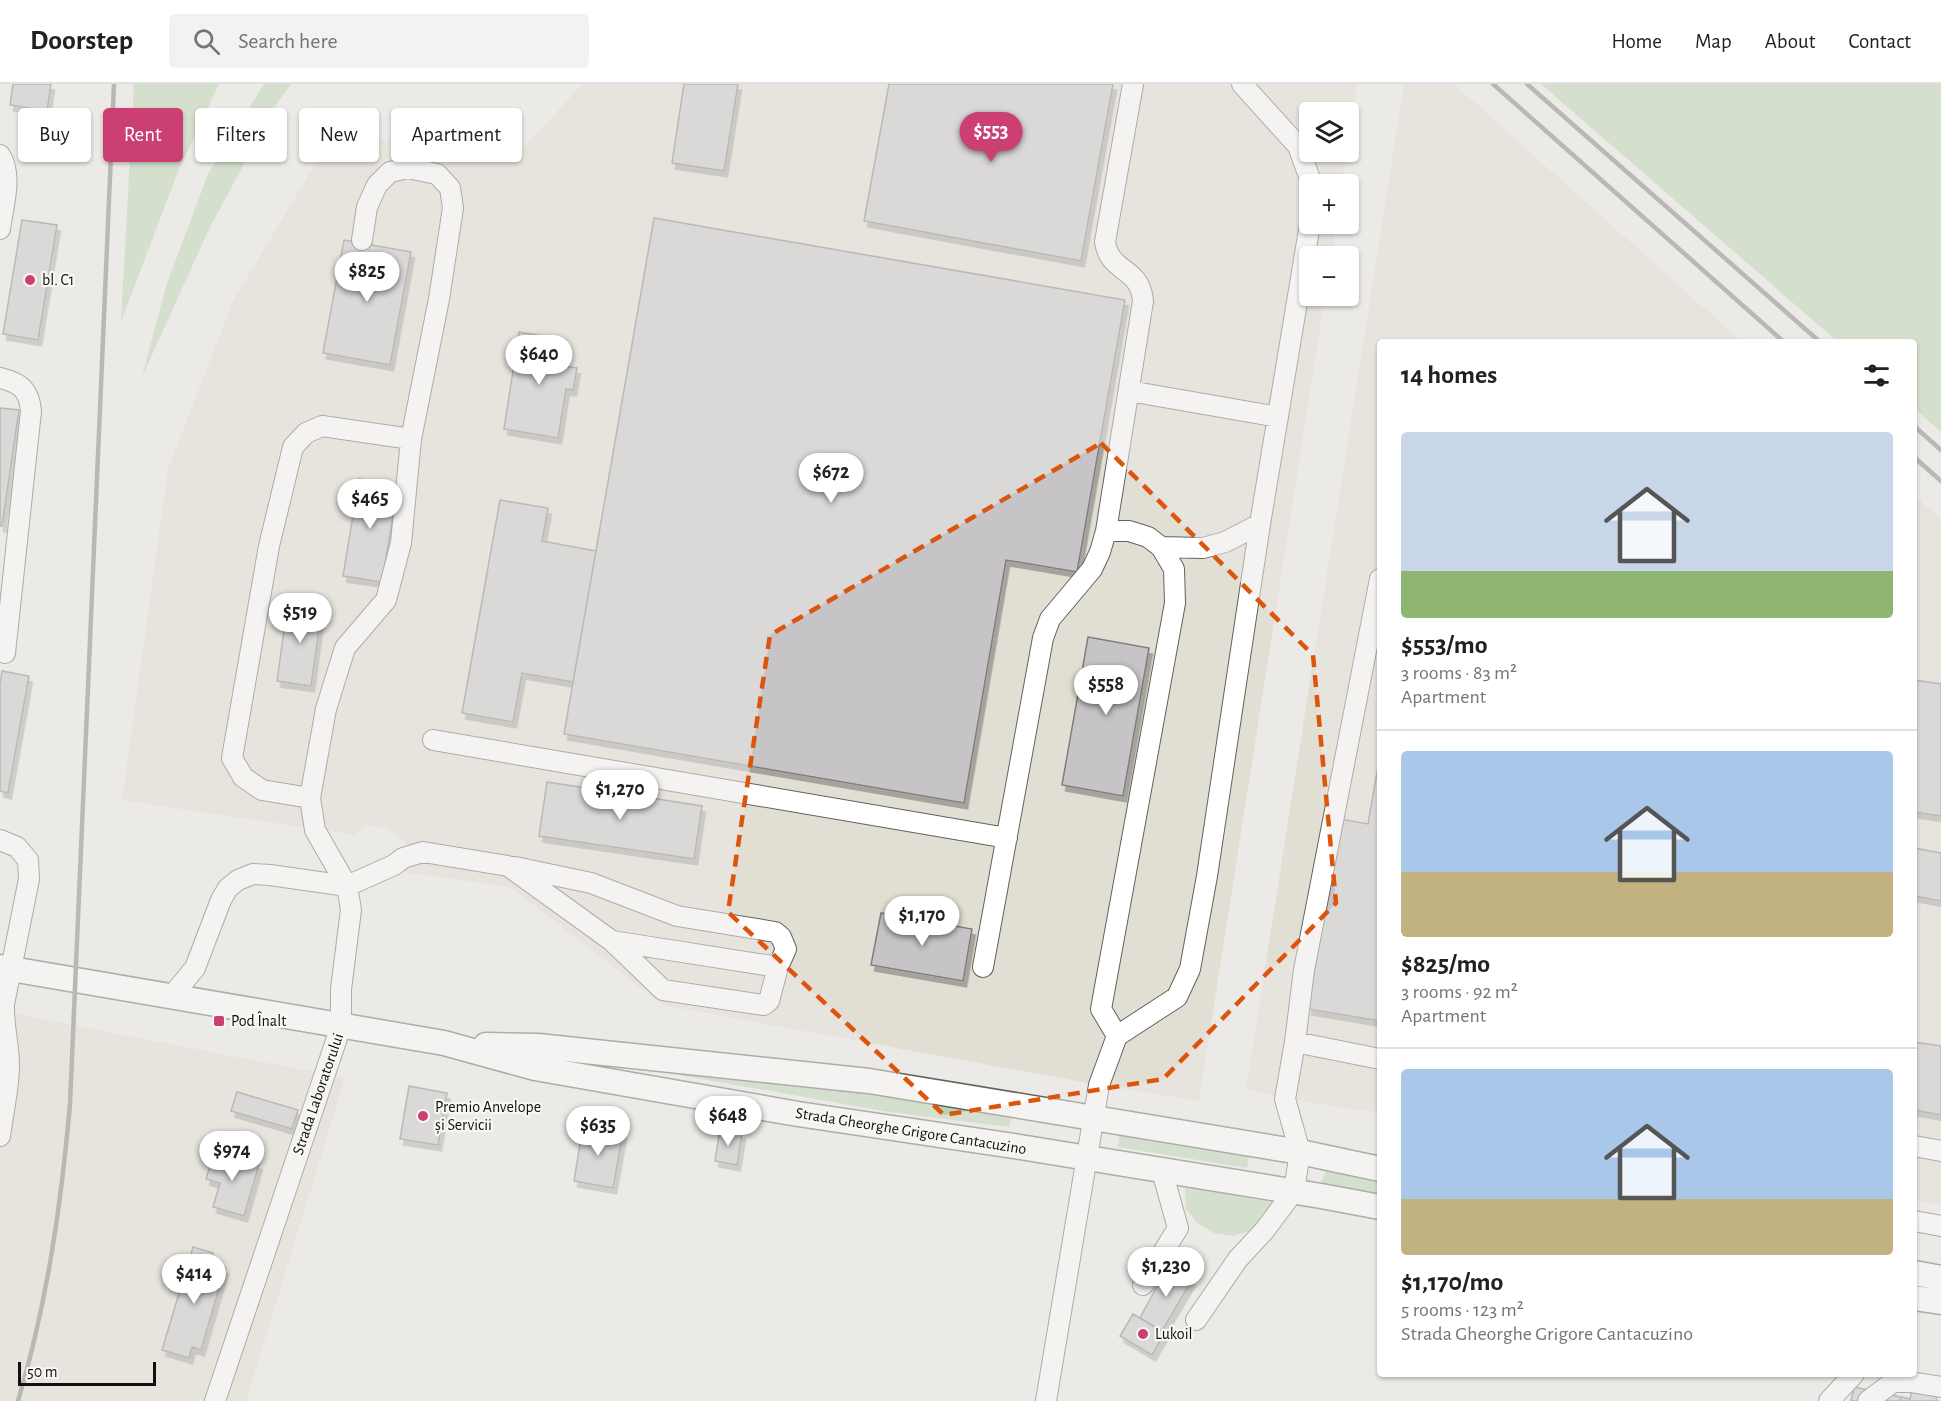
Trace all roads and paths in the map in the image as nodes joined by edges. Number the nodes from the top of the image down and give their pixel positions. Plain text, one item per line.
1 (1133, 84) edge
2 (1242, 84) edge
3 (0, 155) edge
4 (1308, 174) edge
5 (0, 229) edge
6 (1308, 234) edge
7 (362, 240) dead end
8 (0, 378) edge
9 (1129, 391) junction
10 (1278, 417) junction
11 (411, 439) junction
12 (1260, 524) junction
13 (1106, 531) junction
14 (1161, 547) junction
15 (1377, 594) edge
16 (5, 653) dead end
17 (433, 740) dead end
18 (310, 798) junction
19 (1007, 838) junction
20 (0, 840) edge
21 (508, 866) junction
22 (347, 886) junction
23 (612, 941) junction
24 (778, 967) junction
25 (982, 967) dead end
26 (5, 968) edge
27 (171, 997) junction
28 (341, 1026) junction
29 (1117, 1036) junction
30 (1294, 1042) junction
31 (444, 1043) junction
32 (1377, 1058) edge
33 (1093, 1118) junction
34 (0, 1136) edge
35 (1917, 1146) edge
36 (1941, 1150) edge
37 (1300, 1152) junction
38 (1087, 1158) junction
39 (1377, 1168) edge
40 (1162, 1171) junction
41 (1294, 1191) junction
42 (1377, 1206) edge
43 (1917, 1222) edge
44 (1941, 1226) edge
45 (1917, 1274) edge
46 (1941, 1278) edge
47 (1143, 1285) dead end
48 (1917, 1298) edge
49 (1941, 1302) edge
50 (1196, 1320) dead end
51 (1851, 1377) edge
52 (1941, 1387) edge
53 (215, 1401) edge
54 (1046, 1401) edge
55 (1829, 1401) edge
56 (1868, 1401) edge

1 - 9 street
2 - 4 street
3 - 5 street
6 - 10 street
7 - 11 street
8 - 16 street
9 - 10 street
9 - 13 street
10 - 12 street
11 - 18 street
11 - 18 street
12 - 14 street
12 - 29 street
13 - 14 street
13 - 19 street
14 - 29 street
15 - 30 street
17 - 19 street
18 - 22 street
19 - 25 street
20 - 26 street
21 - 22 street
21 - 23 street
21 - 24 street
22 - 27 street
22 - 28 street, Strada Laboratorului
23 - 24 street
23 - 24 street
26 - 27 main road, Strada Gheorghe Grigore Cantacuzino
26 - 34 street
27 - 28 main road, Strada Gheorghe Grigore Cantacuzino
28 - 31 main road, Strada Gheorghe Grigore Cantacuzino
28 - 53 street, Strada Laboratorului
29 - 33 street
30 - 32 street
30 - 37 street
31 - 33 main road, Strada Gheorghe Grigore Cantacuzino
31 - 38 main road, Strada Gheorghe Grigore Cantacuzino
33 - 37 main road, Strada Gheorghe Grigore Cantacuzino
33 - 38 street
35 - 36 street
37 - 39 main road, Strada Gheorghe Grigore Cantacuzino
37 - 41 street
38 - 40 main road, Strada Gheorghe Grigore Cantacuzino
38 - 54 street
40 - 41 main road, Strada Gheorghe Grigore Cantacuzino
40 - 47 street
41 - 42 main road, Strada Gheorghe Grigore Cantacuzino
41 - 50 street
43 - 44 street
45 - 46 main road
48 - 49 main road
51 - 55 street
52 - 56 street

